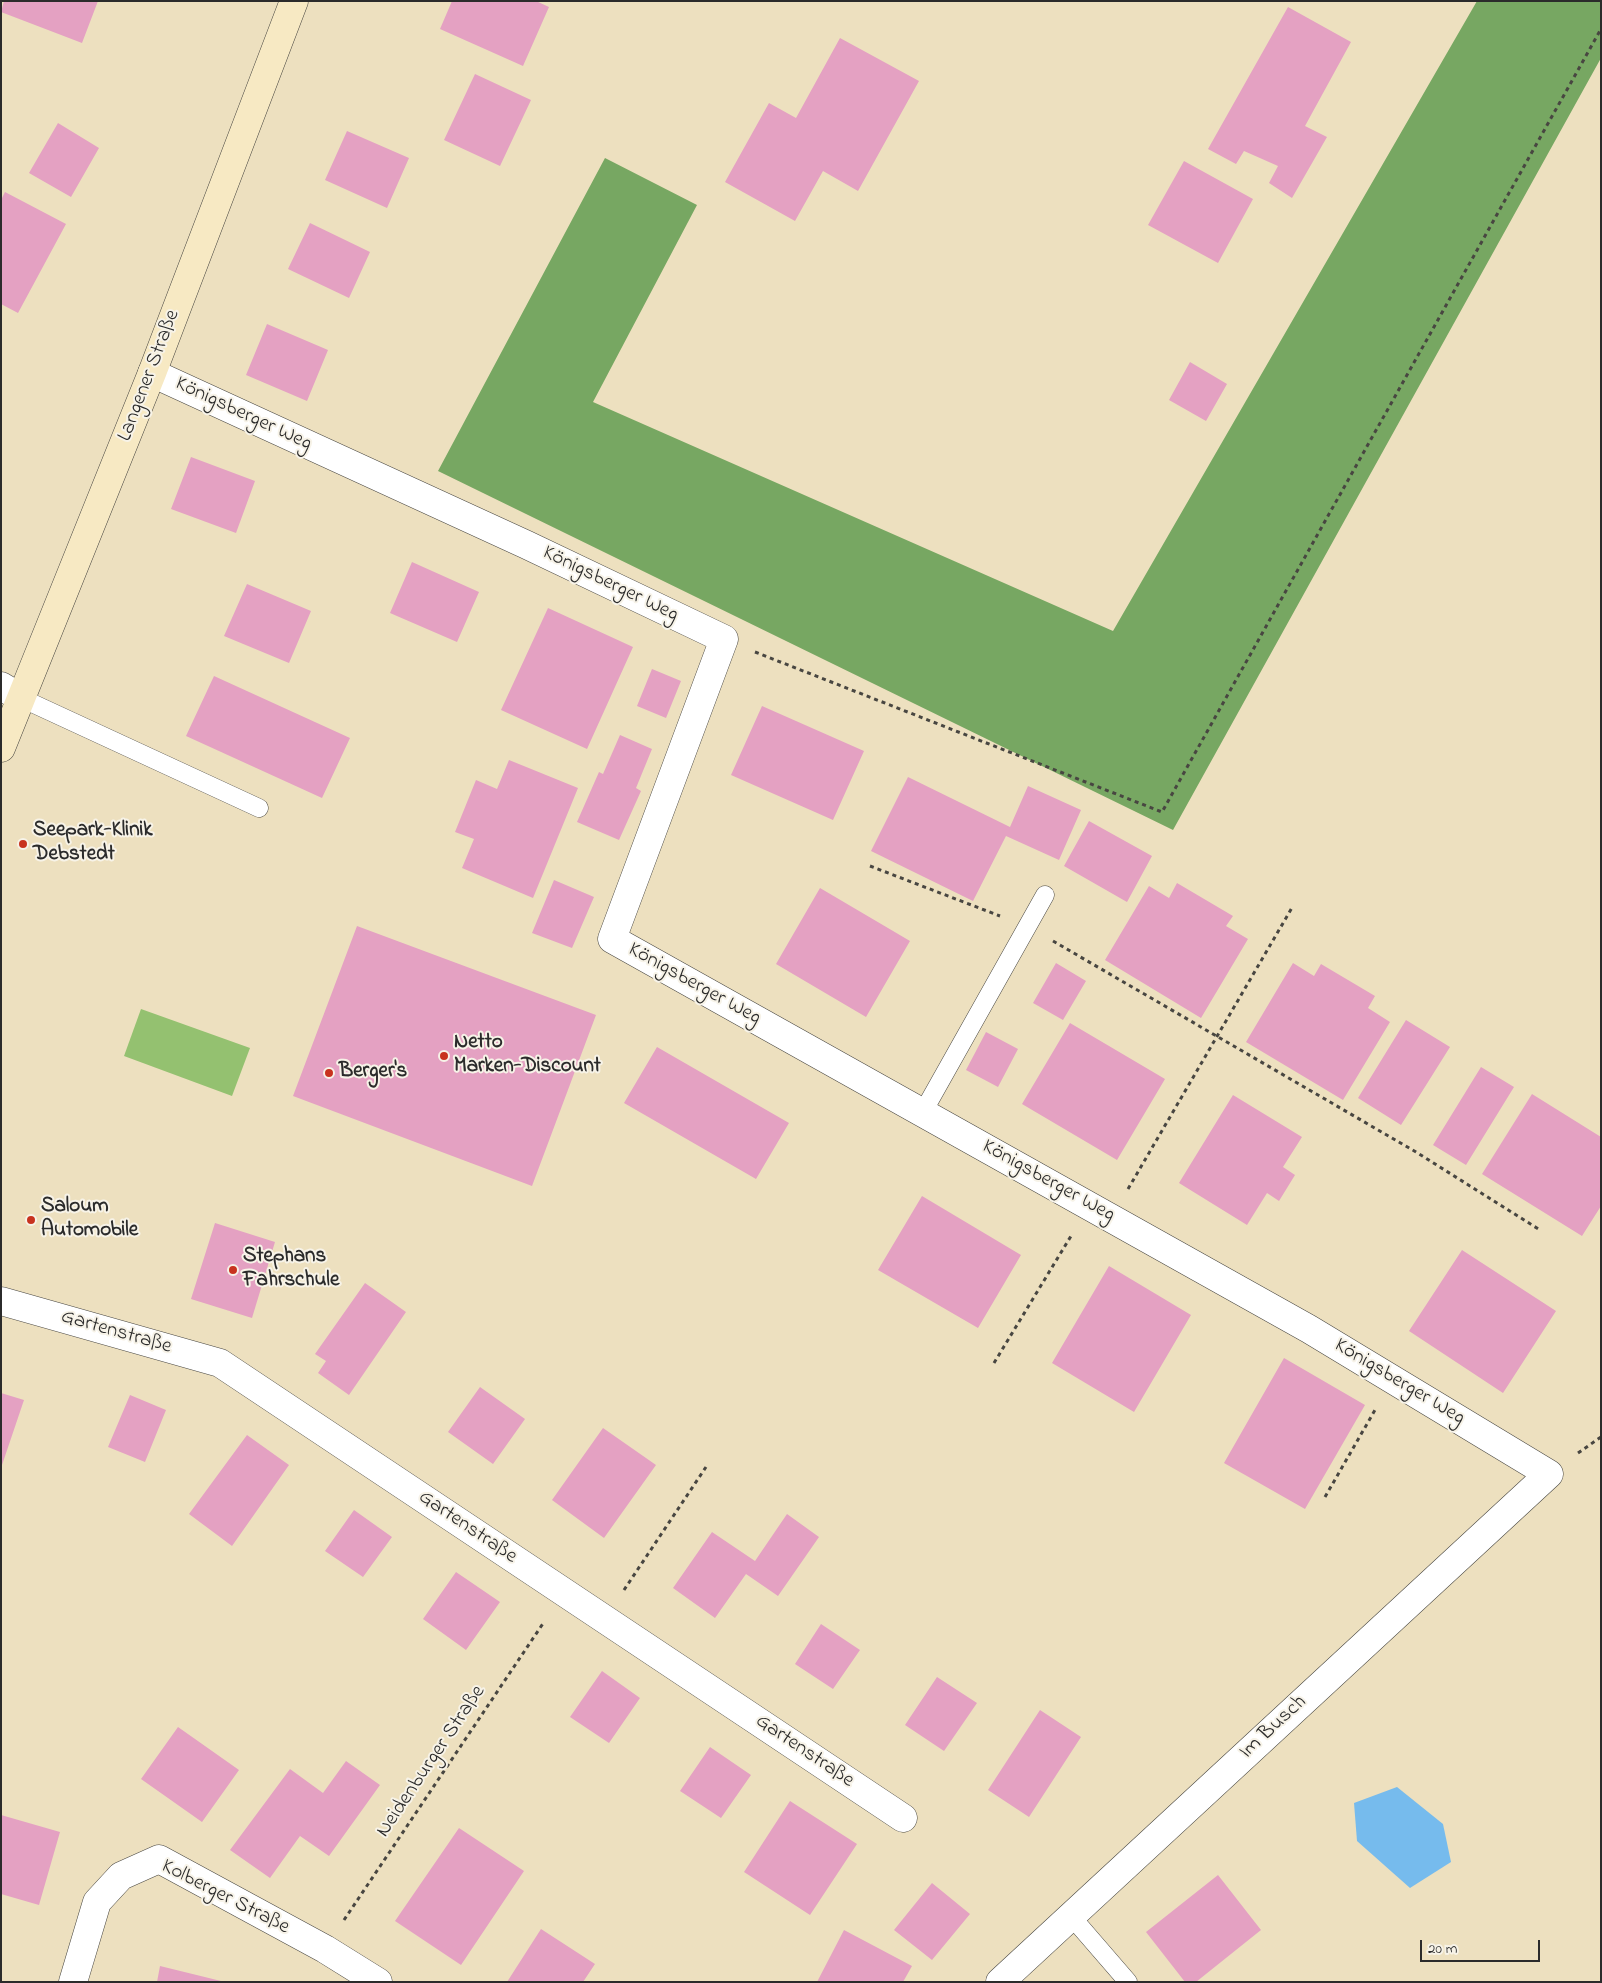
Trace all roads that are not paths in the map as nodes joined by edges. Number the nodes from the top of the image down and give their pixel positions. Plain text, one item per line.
1 (294, 1) edge
2 (152, 373) junction
3 (11, 692) edge
4 (1, 748) edge
5 (259, 808) dead end
6 (1045, 894) dead end
7 (923, 1112) junction
8 (1, 1301) edge
9 (1549, 1474) joint
10 (903, 1818) dead end
11 (1071, 1916) junction
12 (73, 1982) edge
13 (378, 1982) edge
14 (1000, 1982) edge
15 (1128, 1982) edge

1 - 2 main road, Langener Straße
2 - 3 main road, Langener Straße
2 - 7 street, Königsberger Weg
3 - 4 main road, Langener Straße
3 - 5 lane
6 - 7 lane
7 - 9 street, Königsberger Weg
8 - 10 street, Gartenstraße
9 - 11 street, Im Busch
11 - 14 street, Im Busch
11 - 15 lane
12 - 13 street, Kolberger Straße

